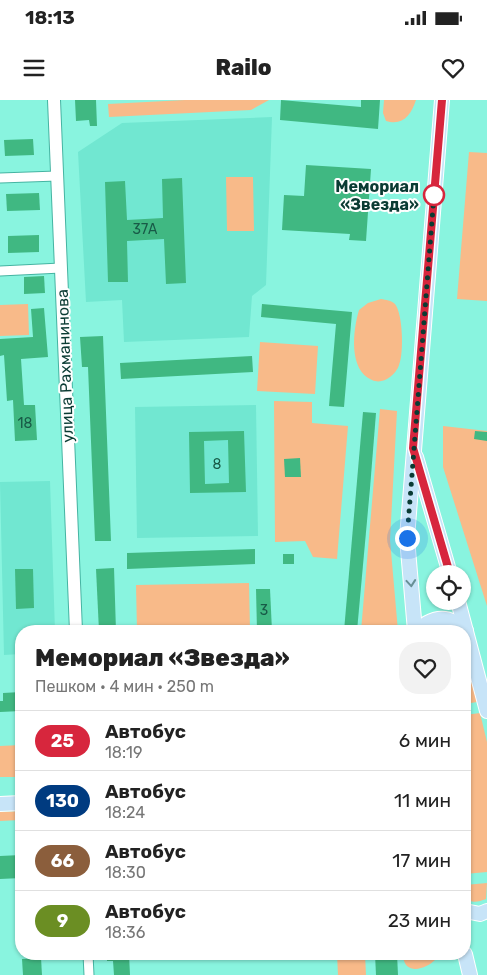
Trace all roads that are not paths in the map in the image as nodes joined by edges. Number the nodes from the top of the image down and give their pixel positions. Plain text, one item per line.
1 (54, 100) edge
2 (442, 100) edge
3 (57, 176) junction
4 (0, 178) edge
5 (61, 268) junction
6 (0, 271) edge
7 (413, 448) junction
8 (447, 565) edge
9 (460, 610) edge
10 (76, 625) edge
11 (414, 625) edge
12 (424, 625) edge
13 (459, 625) edge
14 (464, 625) edge
15 (471, 650) edge
16 (487, 711) edge
17 (15, 803) edge
18 (0, 804) edge
19 (487, 911) edge
20 (471, 912) edge
21 (88, 960) edge
22 (466, 960) edge
23 (89, 975) edge
24 (470, 975) edge

1 - 3 main road, улица Рахманинова
2 - 7 main road
3 - 4 street
3 - 5 main road, улица Рахманинова
5 - 6 street
5 - 10 main road, улица Рахманинова
7 - 8 main road
7 -> 11 main road
9 - 14 main road
12 - 13 main road
15 - 16 main road
17 - 18 main road
19 - 20 main road
21 - 23 street
22 - 24 main road

